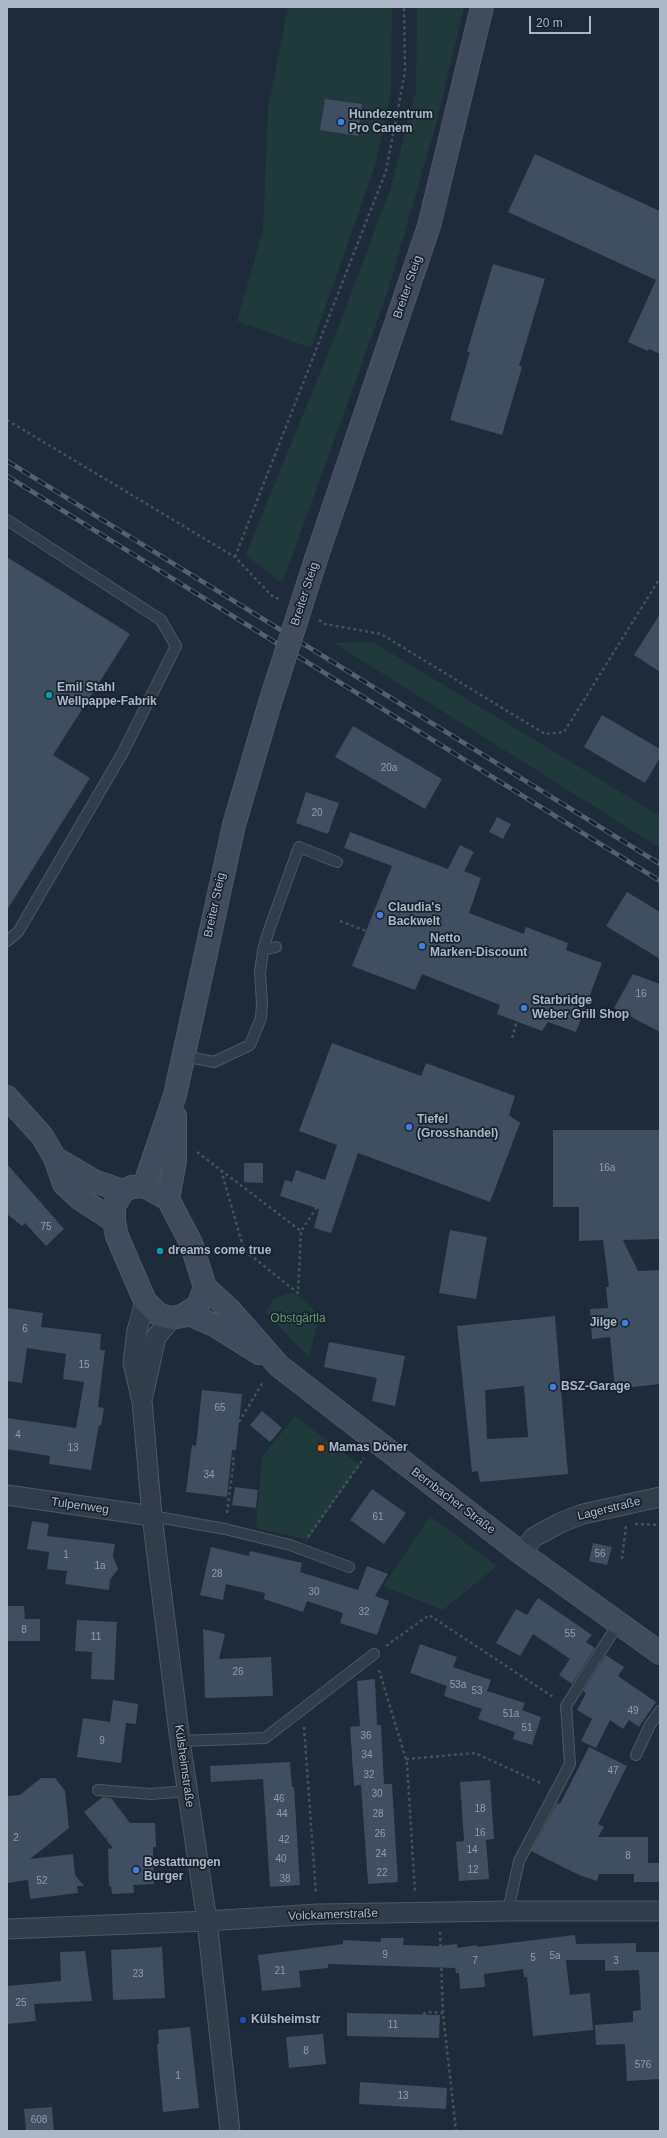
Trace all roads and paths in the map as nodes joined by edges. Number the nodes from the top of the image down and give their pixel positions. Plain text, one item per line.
1 (404, 7) edge
2 (482, 7) edge
3 (7, 420) edge
4 (7, 520) edge
5 (235, 557) junction
6 (660, 578) edge
7 (285, 602) dead end
8 (312, 616) dead end
9 (337, 862) dead end
10 (340, 922) dead end
11 (366, 931) dead end
12 (7, 941) edge
13 (276, 947) dead end
14 (263, 950) junction
15 (517, 1022) dead end
16 (512, 1038) dead end
17 (184, 1056) junction
18 (175, 1095) junction
19 (7, 1097) edge
20 (175, 1147) junction
21 (55, 1158) junction
22 (221, 1170) junction
23 (144, 1186) junction
24 (123, 1191) junction
25 (168, 1199) junction
26 (317, 1207) dead end
27 (114, 1222) junction
28 (301, 1231) junction
29 (206, 1287) junction
30 (145, 1301) junction
31 (180, 1316) junction
32 (279, 1366) junction
33 (262, 1382) dead end
34 (142, 1401) junction
35 (239, 1422) dead end
36 (375, 1442) junction
37 (231, 1458) dead end
38 (7, 1495) edge
39 (660, 1497) edge
40 (152, 1516) junction
41 (660, 1525) edge
42 (225, 1529) junction
43 (300, 1548) junction
44 (522, 1553) junction
45 (622, 1559) dead end
46 (349, 1567) dead end
47 (618, 1624) junction
48 (660, 1653) edge
49 (374, 1654) junction
50 (566, 1706) junction
51 (303, 1709) junction
52 (660, 1711) edge
53 (180, 1740) junction
54 (636, 1755) dead end
55 (406, 1758) junction
56 (98, 1790) dead end
57 (556, 1790) junction
58 (187, 1791) junction
59 (508, 1911) junction
60 (660, 1912) edge
61 (416, 1913) junction
62 (440, 1913) junction
63 (318, 1914) junction
64 (207, 1921) junction
65 (7, 1929) edge
66 (443, 2012) junction
67 (423, 2014) dead end
68 (230, 2131) edge
69 (456, 2131) edge

1 - 5 path
2 - 17 street, Breiter Steig, bridge
3 - 5 path
4 - 12 lane
5 - 7 path
6 - 8 path
9 - 14 lane
10 - 11 path
13 - 14 lane
14 - 17 lane
15 - 16 path
17 - 18 street, Breiter Steig
18 - 20 street
18 - 23 street, Breiter Steig
19 - 21 street
20 - 22 path
20 - 25 street
21 - 24 street
21 - 27 street
22 - 28 path
22 - 28 path
23 - 24 street
23 - 25 street
24 - 27 street
25 - 29 street
26 - 28 path
27 - 30 street
29 - 31 street
29 - 32 street, Bernbacher Straße
30 - 31 street
30 - 34 street, Külsheimstraße
31 - 32 street
31 - 34 street, Külsheimstraße
32 - 36 street, Bernbacher Straße
33 - 35 path
34 - 40 street, Külsheimstraße
36 - 43 path
36 - 44 street, Bernbacher Straße
37 - 42 path
38 - 40 street, Tulpenweg
39 - 44 street, Lagerstraße
40 - 42 lane
40 - 53 street, Külsheimstraße
41 - 45 path
42 - 43 lane
43 - 46 lane
44 - 47 street, Bernbacher Straße
47 - 48 street, Bernbacher Straße
47 - 50 lane
49 - 50 path
49 - 51 lane
49 - 55 path
50 - 57 lane
51 - 53 lane
51 - 63 path
52 - 54 lane
53 - 58 street, Külsheimstraße
55 - 57 path
55 - 61 path
56 - 58 lane
57 - 59 lane
58 - 64 street, Külsheimstraße
59 - 60 street, Volckamerstraße
59 - 62 street, Volckamerstraße
61 - 62 street, Volckamerstraße
61 - 63 street, Volckamerstraße
62 - 66 path
63 - 64 street, Volckamerstraße
64 - 65 street, Volckamerstraße
64 - 68 street, Külsheimstraße
66 - 67 path
66 - 69 path

